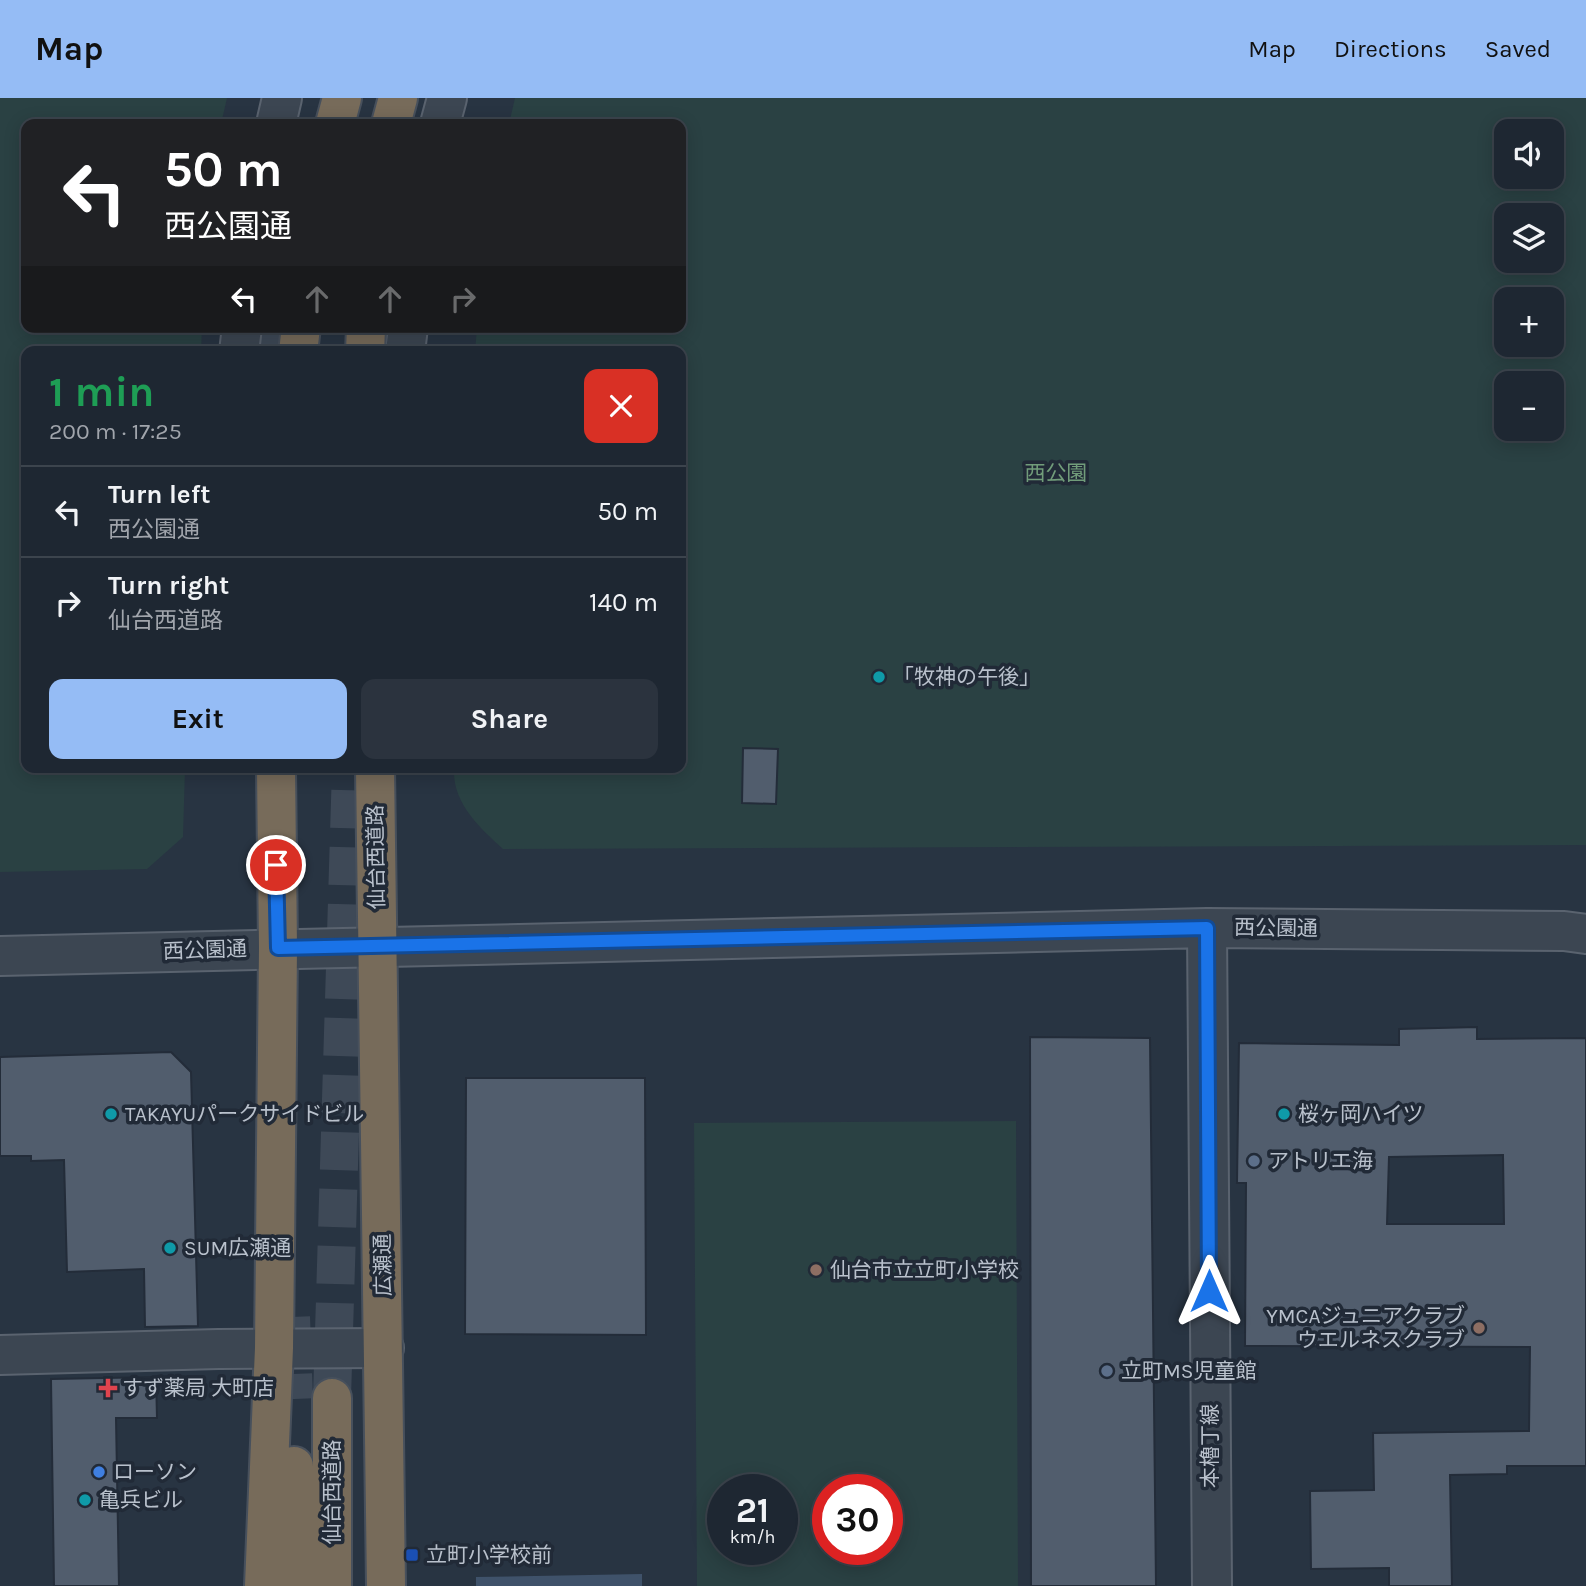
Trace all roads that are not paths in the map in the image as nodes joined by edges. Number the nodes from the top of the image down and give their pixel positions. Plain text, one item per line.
1 (282, 98) edge
2 (342, 98) edge
3 (398, 98) edge
4 (447, 98) edge
5 (277, 119) edge
6 (336, 119) edge
7 (392, 119) edge
8 (441, 119) edge
9 (269, 773) edge
10 (276, 773) edge
11 (374, 773) edge
12 (275, 810) junction
13 (1207, 928) junction
14 (1586, 934) edge
15 (378, 945) junction
16 (278, 948) junction
17 (0, 956) edge
18 (274, 1348) junction
19 (384, 1348) junction
20 (0, 1355) edge
21 (332, 1398) tunnel mouth
22 (294, 1399) tunnel mouth
23 (264, 1586) edge
24 (294, 1586) edge
25 (332, 1586) edge
26 (386, 1586) edge
27 (1212, 1586) edge

1 - 5 street
2 - 6 highway
3 - 7 highway
4 - 8 street
9 - 12 street
10 - 12 highway
11 - 15 highway, 仙台西道路
12 - 16 highway
13 - 14 street, 西公園通
13 - 15 street, 西公園通
13 - 27 street, 本櫓丁線
15 - 16 street, 西公園通
15 - 19 highway, 広瀬通
16 - 17 street, 西公園通
16 - 18 highway
18 - 19 street
18 - 20 street
18 - 23 highway
19 - 26 highway, 広瀬通
21 - 25 highway, 仙台西道路
22 - 24 highway, 仙台西道路

